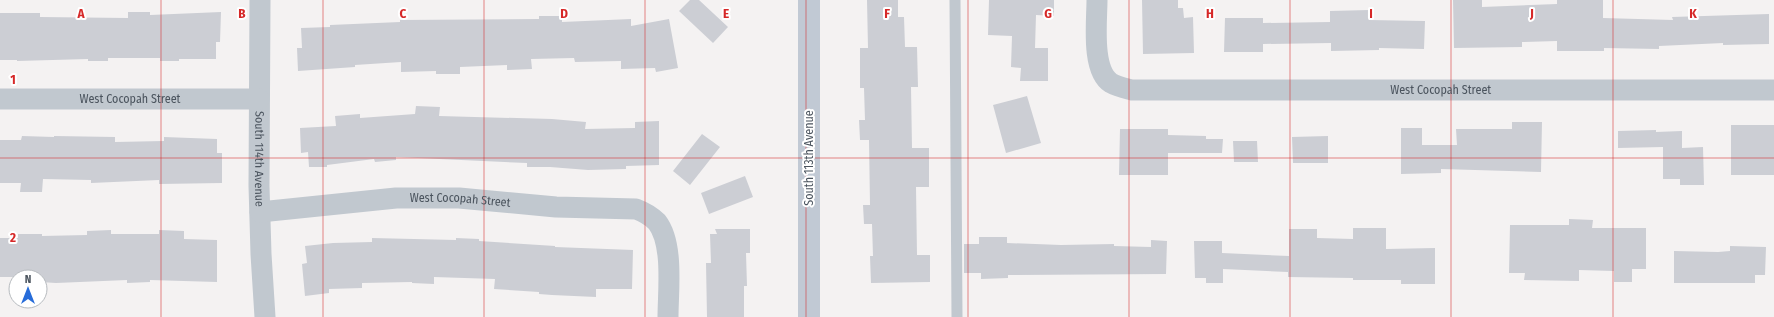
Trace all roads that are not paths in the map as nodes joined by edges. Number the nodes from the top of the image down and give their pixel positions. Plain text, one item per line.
1 (260, 0) edge
2 (809, 0) edge
3 (955, 0) edge
4 (1097, 0) edge
5 (1774, 90) edge
6 (0, 99) edge
7 (260, 99) junction
8 (260, 212) junction
9 (265, 317) edge
10 (668, 317) edge
11 (809, 317) edge
12 (957, 317) edge

1 - 7 street, South 114th Avenue
2 - 11 street, South 113th Avenue
3 - 12 lane
4 - 5 street, West Cocopah Street
6 - 7 street, West Cocopah Street
7 - 8 street, South 114th Avenue
8 - 9 street, South 114th Avenue
8 - 10 street, West Cocopah Street

